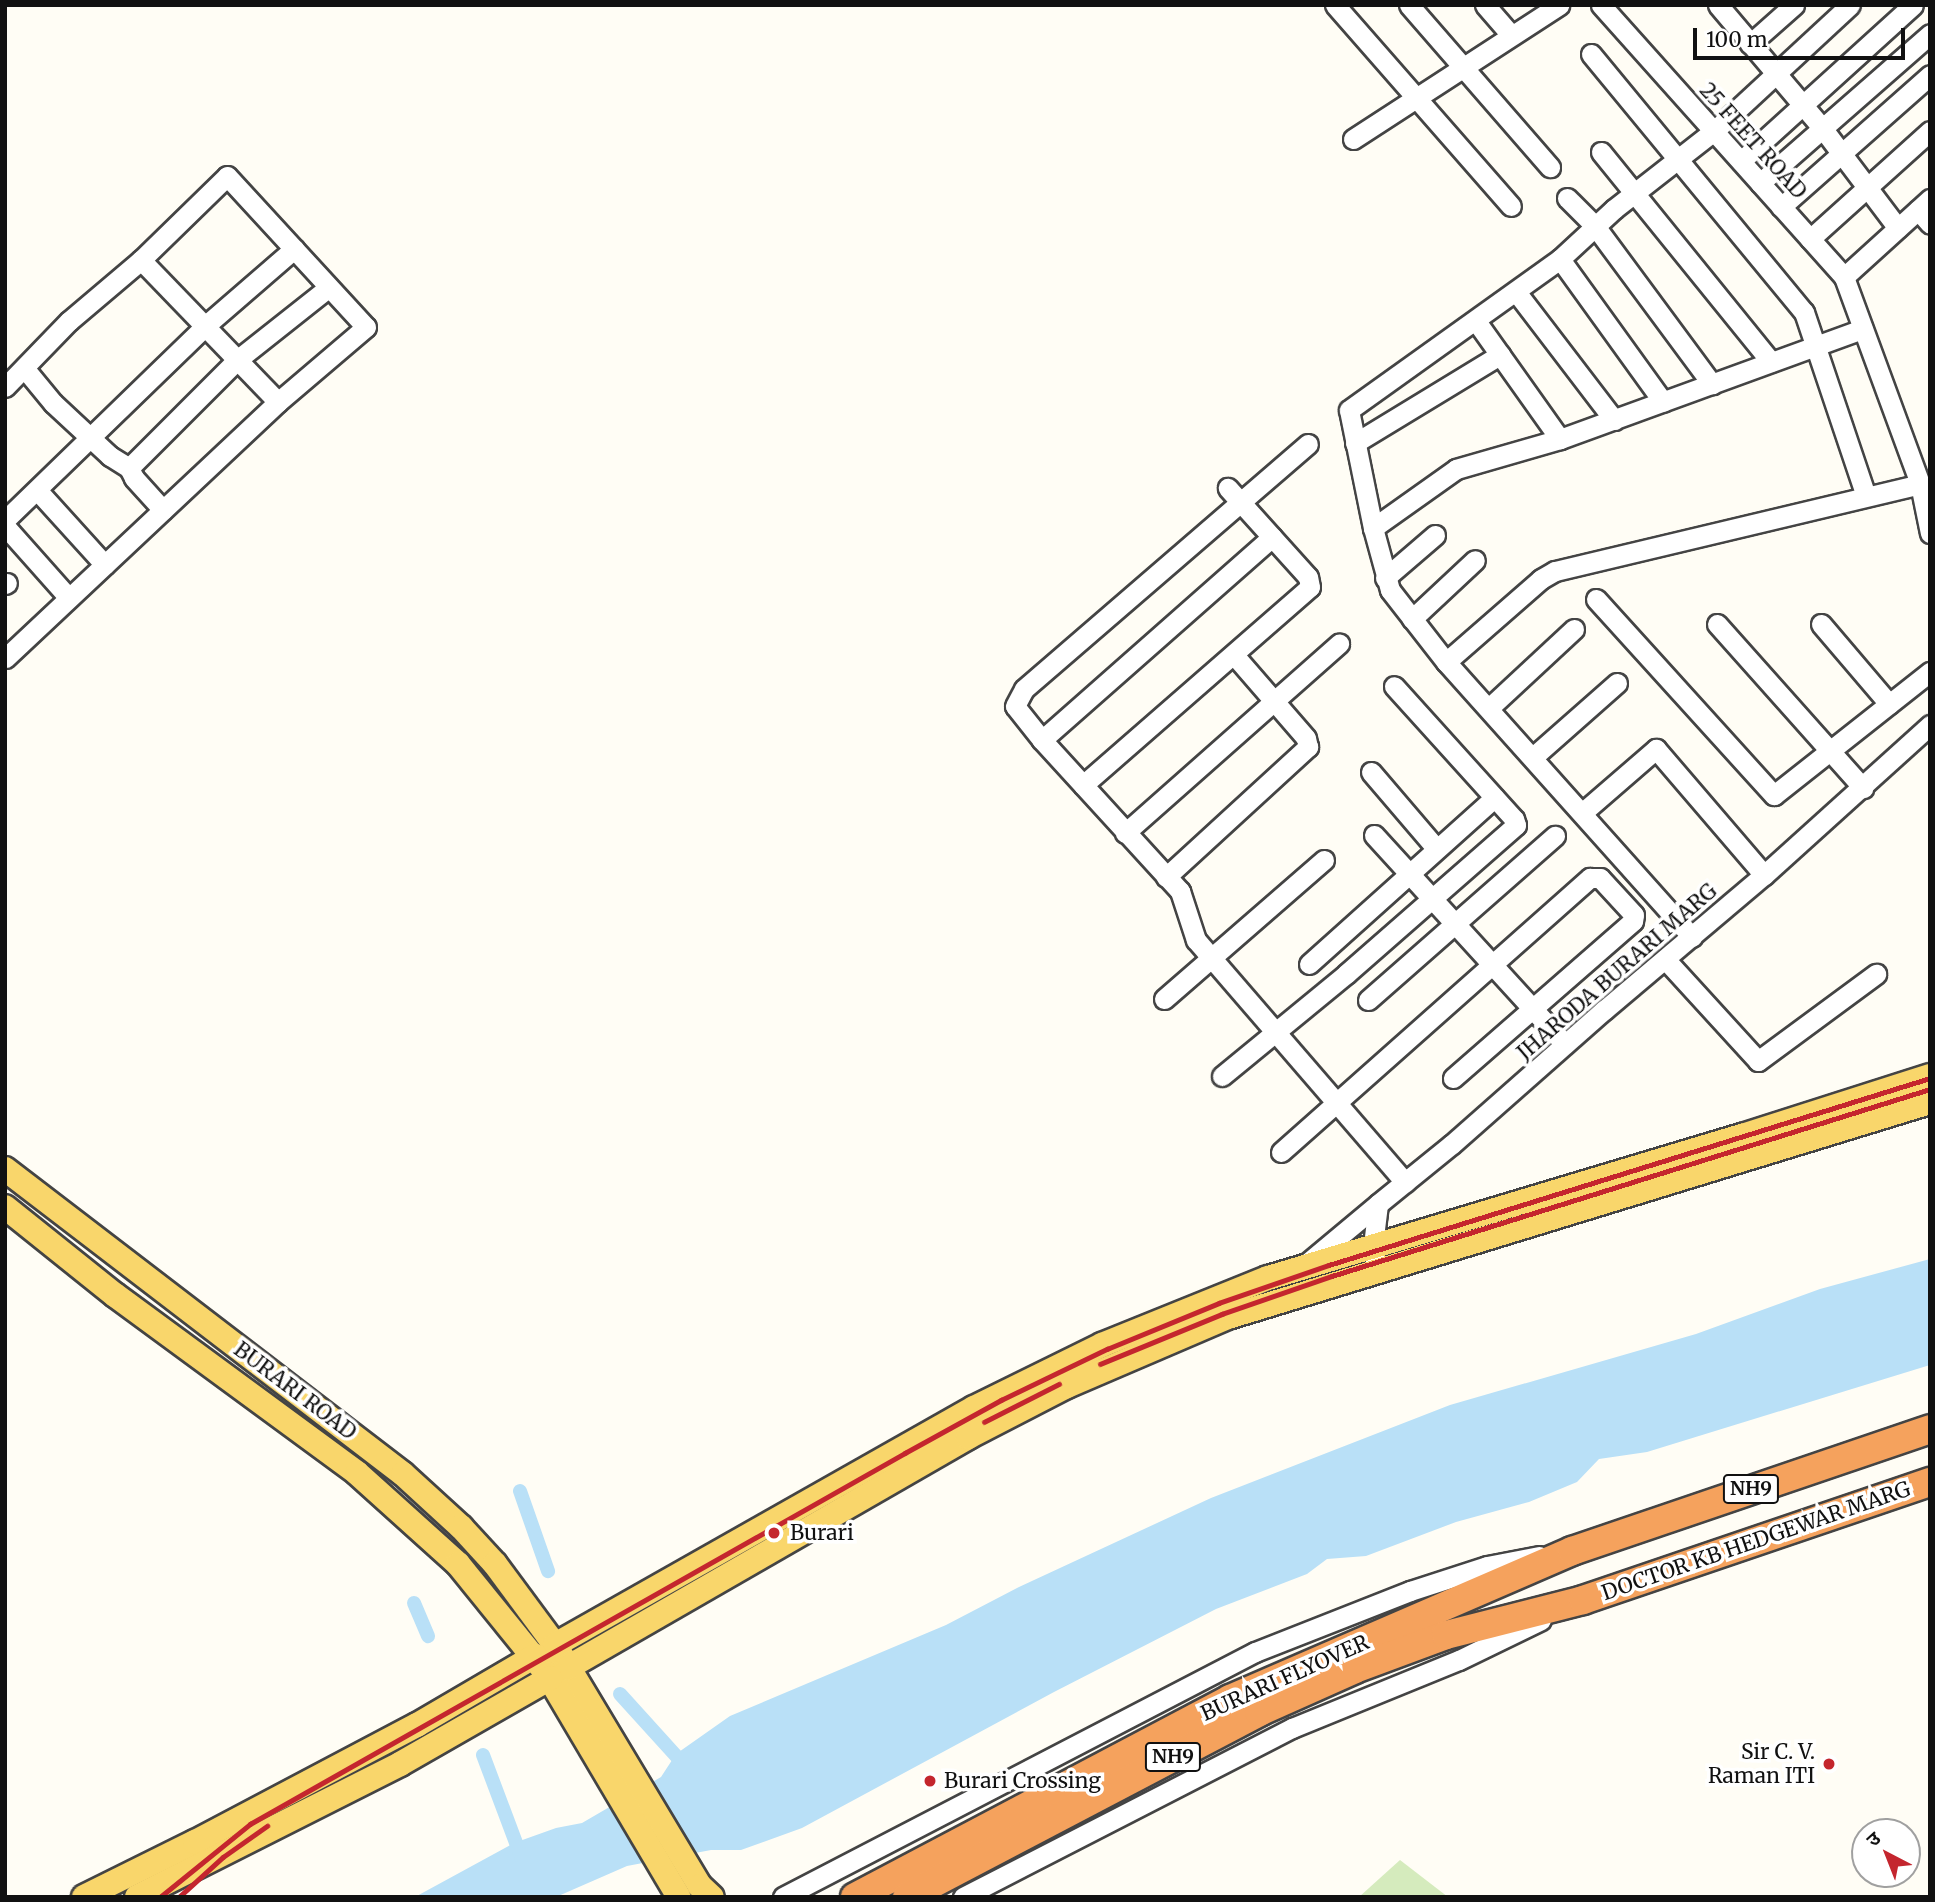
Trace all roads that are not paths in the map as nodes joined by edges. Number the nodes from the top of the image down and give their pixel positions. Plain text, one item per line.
1 (1335, 5) edge
2 (1409, 5) edge
3 (1485, 5) edge
4 (1559, 5) edge
5 (1601, 5) edge
6 (1794, 5) edge
7 (1850, 5) edge
8 (1913, 5) edge
9 (1722, 7) edge
10 (1930, 34) edge
11 (1511, 35) junction
12 (1750, 44) junction
13 (1591, 54) dead end
14 (1462, 67) junction
15 (1776, 73) junction
16 (1930, 75) edge
17 (1416, 97) junction
18 (1803, 105) junction
19 (1823, 129) junction
20 (1714, 131) junction
21 (1930, 131) edge
22 (1353, 139) dead end
23 (1601, 152) dead end
24 (1843, 154) junction
25 (1680, 160) junction
26 (1741, 161) junction
27 (1550, 167) dead end
28 (1760, 183) junction
29 (1868, 188) junction
30 (1636, 191) junction
31 (1567, 198) dead end
32 (1511, 206) dead end
33 (1781, 207) junction
34 (1926, 211) edge
35 (1595, 226) junction
36 (1898, 228) junction
37 (1810, 239) junction
38 (294, 249) junction
39 (1560, 259) junction
40 (141, 260) junction
41 (1844, 277) junction
42 (329, 287) junction
43 (1517, 293) junction
44 (1476, 321) junction
45 (205, 326) junction
46 (1863, 329) junction
47 (1817, 346) junction
48 (1500, 355) junction
49 (237, 360) junction
50 (1771, 362) junction
51 (25, 369) junction
52 (1712, 384) junction
53 (5, 387) edge
54 (278, 402) junction
55 (1662, 402) junction
56 (1614, 420) junction
57 (90, 437) junction
58 (1560, 439) junction
59 (1355, 443) junction
60 (1308, 444) dead end
61 (129, 468) junction
62 (1920, 484) junction
63 (37, 490) junction
64 (1235, 494) junction
65 (1866, 496) junction
66 (1927, 502) edge
67 (163, 510) junction
68 (5, 520) edge
69 (5, 526) edge
70 (1373, 528) junction
71 (1930, 533) edge
72 (1435, 535) dead end
73 (1272, 537) junction
74 (1475, 561) dead end
75 (105, 565) junction
76 (1385, 578) junction
77 (69, 598) junction
78 (1596, 600) dead end
79 (1412, 619) junction
80 (1717, 624) dead end
81 (1821, 624) dead end
82 (1574, 629) dead end
83 (1339, 644) dead end
84 (1234, 655) junction
85 (5, 658) edge
86 (1446, 662) junction
87 (1930, 672) edge
88 (1617, 683) dead end
89 (1394, 687) dead end
90 (1275, 702) junction
91 (1889, 704) junction
92 (1489, 708) junction
93 (1930, 726) edge
94 (1042, 740) junction
95 (1830, 749) junction
96 (1533, 757) junction
97 (1371, 772) dead end
98 (1083, 785) junction
99 (1863, 788) junction
100 (1494, 798) junction
101 (1582, 813) junction
102 (1125, 833) junction
103 (1374, 835) dead end
104 (1555, 836) dead end
105 (1436, 848) junction
106 (1324, 860) dead end
107 (1408, 873) junction
108 (1763, 875) junction
109 (1166, 877) junction
110 (1431, 899) junction
111 (1453, 924) junction
112 (1692, 937) junction
113 (1212, 958) junction
114 (1665, 959) junction
115 (1309, 964) dead end
116 (1491, 965) junction
117 (1876, 974) dead end
118 (1164, 999) dead end
119 (1368, 1000) dead end
120 (1532, 1009) junction
121 (1276, 1030) junction
122 (1565, 1044) junction
123 (1222, 1076) dead end
124 (1930, 1076) edge
125 (1453, 1078) dead end
126 (1930, 1102) edge
127 (1336, 1103) junction
128 (1281, 1152) dead end
129 (5, 1169) edge
130 (1405, 1182) junction
131 (1378, 1205) junction
132 (5, 1207) edge
133 (1373, 1245) junction
134 (1303, 1267) junction
135 (1377, 1269) junction
136 (1930, 1429) edge
137 (1930, 1482) edge
138 (1572, 1551) junction
139 (1583, 1600) junction
140 (1442, 1623) junction
141 (545, 1651) junction
142 (558, 1673) junction
143 (692, 1893) edge
144 (85, 1897) edge
145 (137, 1897) edge
146 (783, 1897) edge
147 (855, 1897) edge
148 (907, 1897) edge
149 (963, 1897) edge

1 - 17 street
2 - 14 street
3 - 11 street
4 - 11 street
5 - 20 street, 25 FEET ROAD
6 - 12 street
7 - 15 street
8 - 18 street
9 - 12 street
10 - 19 street
11 - 14 street
12 - 15 street
13 - 25 street
14 - 17 street
14 - 27 street
15 - 18 street
15 - 20 street
16 - 24 street
17 - 22 street
17 - 32 street
18 - 19 street
18 - 26 street
19 - 24 street
19 - 28 street
20 - 25 street
20 - 26 street, 25 FEET ROAD
21 - 29 street
23 - 30 street
24 - 29 street
24 - 33 street
25 - 30 street
25 - 47 street
26 - 28 street, 25 FEET ROAD
28 - 33 street, 25 FEET ROAD
29 - 36 street
29 - 37 street
30 - 35 street
30 - 50 street
31 - 35 street
33 - 37 street, 25 FEET ROAD
34 - 36 street
35 - 39 street
35 - 52 street
36 - 41 street
37 - 41 street, 25 FEET ROAD
38 - 40 street
38 - 42 street
38 - 45 street
39 - 43 street
39 - 55 street
40 - 45 street
40 - 51 street
41 - 46 street
42 - 49 street
42 - 54 street
43 - 44 street
43 - 56 street
44 - 48 street
44 - 59 street
45 - 49 street
45 - 57 street
46 - 47 street
46 - 62 street
47 - 50 street
47 - 65 street
48 - 58 street
48 - 59 street
49 - 54 street
49 - 61 street
50 - 52 street
51 - 53 street
51 - 57 street
52 - 55 street
54 - 67 street
55 - 56 street
56 - 58 street
57 - 61 street
57 - 63 street
58 - 70 street
59 - 70 street
60 - 64 street
61 - 67 street
62 - 65 street
62 - 66 street
63 - 68 street
63 - 75 street
64 - 73 street
64 - 94 street
65 - 86 street
66 - 71 street
67 - 75 street
69 - 77 street
70 - 76 street
72 - 76 street
73 - 84 street
73 - 94 street
74 - 79 street
75 - 77 street
76 - 79 street
77 - 85 street
78 - 95 street
79 - 86 street
80 - 95 street
81 - 91 street
82 - 92 street
83 - 90 street
84 - 90 street
84 - 98 street
86 - 92 street
87 - 91 street
88 - 96 street
89 - 100 street
90 - 102 street
90 - 109 street
91 - 95 street
92 - 96 street
93 - 99 street, JHARODA BURARI MARG
94 - 98 street
95 - 99 street
96 - 101 street
97 - 105 street
98 - 102 street
99 - 108 street, JHARODA BURARI MARG
100 - 105 street
100 - 110 street
101 - 108 street
101 - 112 street
102 - 109 street
103 - 107 street
104 - 111 street
105 - 107 street
106 - 113 street
107 - 110 street
107 - 115 street
108 - 112 street, JHARODA BURARI MARG
109 - 113 street
110 - 111 street
110 - 121 street
111 - 116 street
111 - 119 street
112 - 114 street, JHARODA BURARI MARG
113 - 118 street
113 - 121 street
114 - 117 street
114 - 122 street, JHARODA BURARI MARG
116 - 120 street
116 - 120 street
116 - 127 street
120 - 122 street
120 - 125 street
121 - 123 street
121 - 127 street
122 - 130 street, JHARODA BURARI MARG
124 - 133 main road
126 - 135 main road
127 - 128 street
127 - 130 street
129 - 141 main road, BURARI ROAD
130 - 131 street, JHARODA BURARI MARG
131 - 133 street
131 - 134 street, JHARODA BURARI MARG
132 - 141 main road, BURARI ROAD
133 - 134 main road
133 - 135 street
134 - 141 main road
135 - 142 main road
136 - 138 highway, NH9
137 - 139 highway, DOCTOR KB HEDGEWAR MARG / NH9
138 - 140 highway, BURARI FLYOVER
138 - 146 street
139 - 140 highway, BURARI FLYOVER / NH9
139 - 149 street
140 - 147 highway, BURARI FLYOVER
140 - 148 highway, BURARI FLYOVER / NH9
141 - 142 main road
141 - 144 main road
142 - 143 main road
142 - 145 main road

